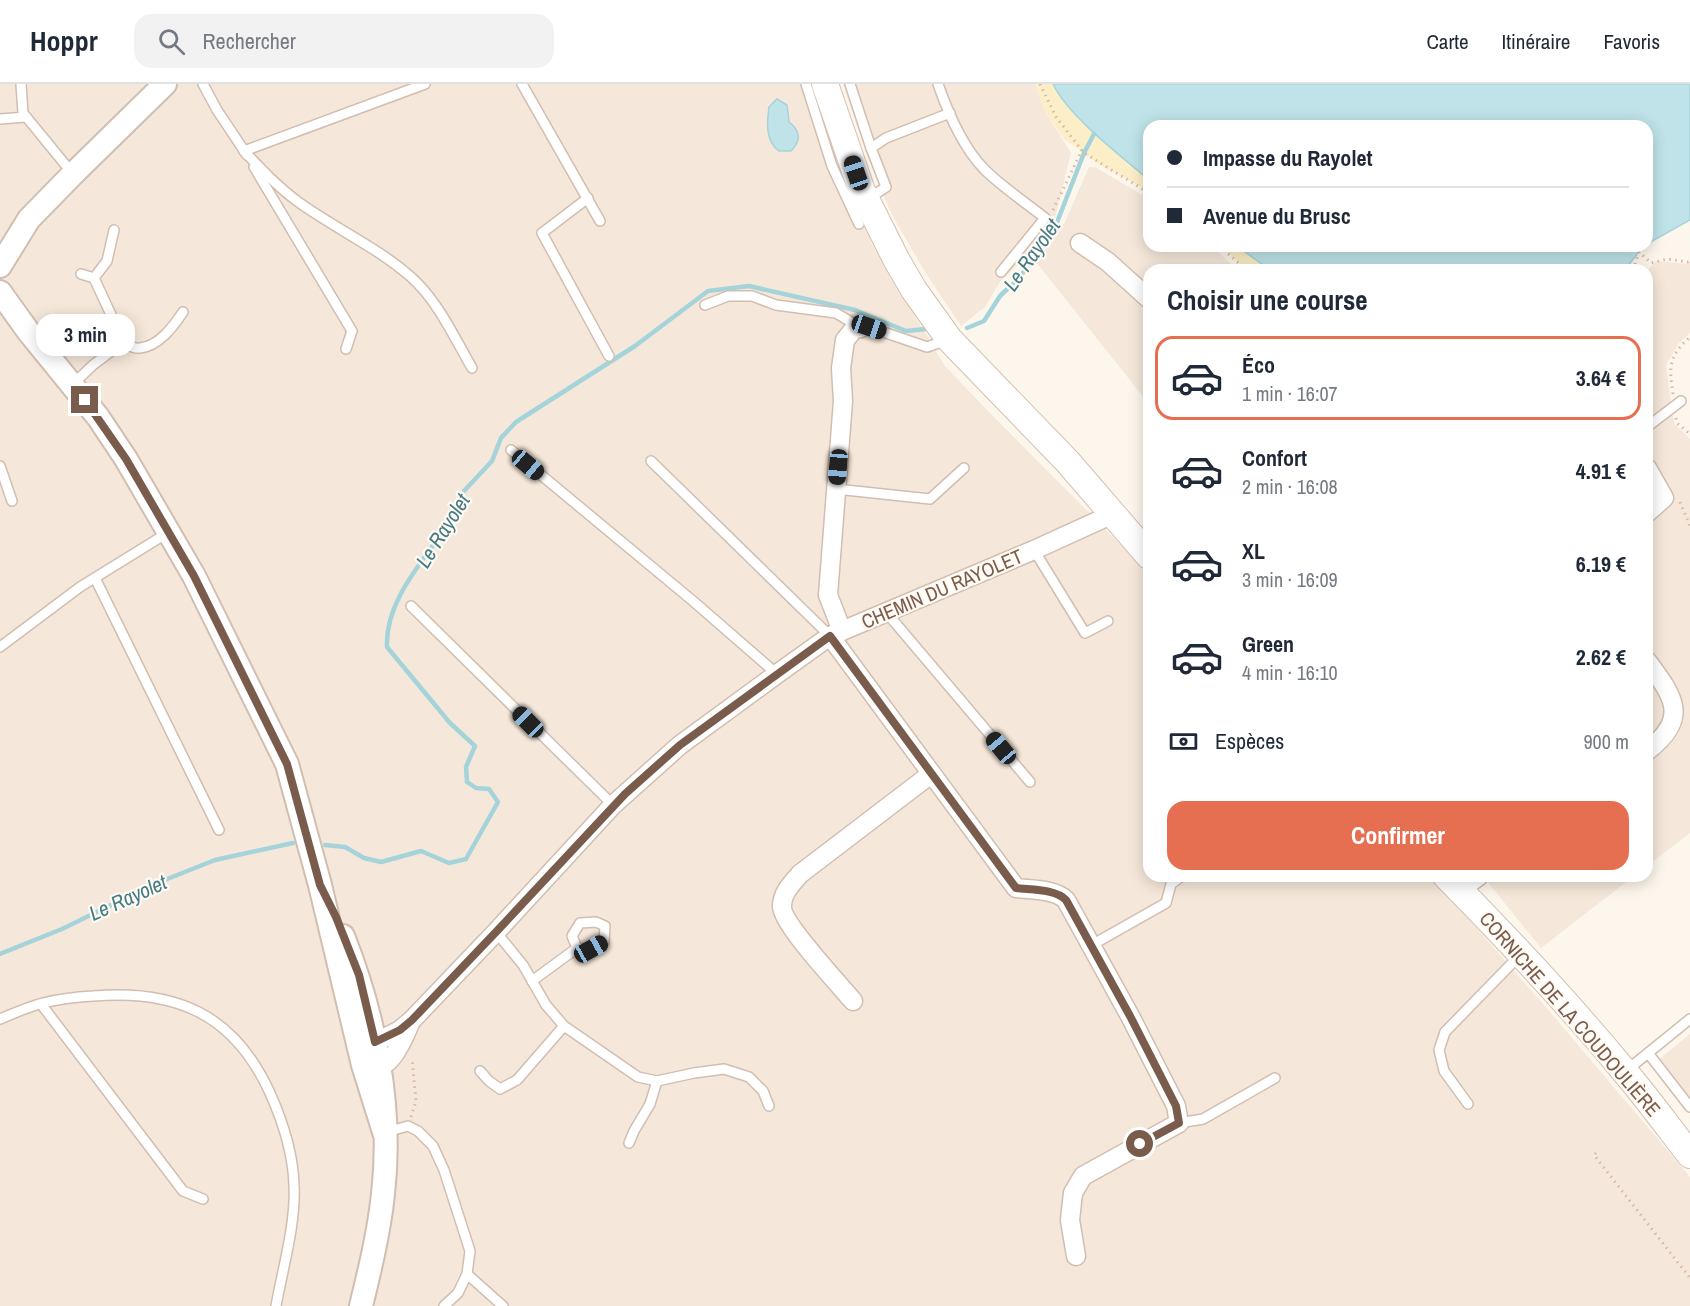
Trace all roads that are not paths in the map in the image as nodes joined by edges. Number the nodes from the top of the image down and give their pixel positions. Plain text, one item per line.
1 (21, 84) edge
2 (165, 84) edge
3 (203, 84) edge
4 (425, 84) edge
5 (522, 84) edge
6 (806, 84) edge
7 (825, 84) edge
8 (850, 84) edge
9 (938, 84) edge
10 (950, 113) junction
11 (26, 117) junction
12 (0, 119) edge
13 (871, 148) junction
14 (244, 151) junction
15 (73, 174) junction
16 (874, 195) dead end
17 (588, 198) junction
18 (600, 221) dead end
19 (859, 224) dead end
20 (114, 231) dead end
21 (1080, 243) dead end
22 (0, 266) edge
23 (1001, 272) dead end
24 (81, 274) dead end
25 (94, 278) junction
26 (0, 292) edge
27 (1143, 294) edge
28 (705, 305) dead end
29 (183, 312) dead end
30 (0, 314) edge
31 (861, 328) junction
32 (28, 331) junction
33 (949, 339) junction
34 (122, 344) junction
35 (346, 350) dead end
36 (609, 356) dead end
37 (472, 368) dead end
38 (73, 384) junction
39 (1678, 404) road end
40 (1653, 423) edge
41 (511, 450) dead end
42 (651, 461) dead end
43 (0, 466) edge
44 (964, 468) dead end
45 (1653, 479) edge
46 (836, 489) junction
47 (12, 501) dead end
48 (1653, 508) edge
49 (1113, 514) junction
50 (169, 532) junction
51 (1143, 549) edge
52 (1034, 550) junction
53 (95, 578) junction
54 (411, 606) dead end
55 (885, 612) junction
56 (1108, 621) dead end
57 (836, 634) junction
58 (0, 648) edge
59 (1653, 669) edge
60 (777, 674) junction
61 (1653, 747) edge
62 (932, 774) junction
63 (1030, 782) dead end
64 (613, 805) junction
65 (219, 830) dead end
66 (1174, 882) edge
67 (1463, 882) edge
68 (320, 885) junction
69 (496, 932) junction
70 (1089, 946) junction
71 (577, 948) dead end
72 (1521, 954) junction
73 (532, 981) junction
74 (853, 1001) dead end
75 (41, 1004) junction
76 (0, 1019) edge
77 (1690, 1019) edge
78 (412, 1020) junction
79 (564, 1026) junction
80 (1648, 1053) junction
81 (371, 1055) junction
82 (480, 1071) dead end
83 (1625, 1072) junction
84 (1275, 1078) dead end
85 (657, 1081) junction
86 (1468, 1104) dead end
87 (769, 1106) dead end
88 (1690, 1107) edge
89 (1179, 1123) junction
90 (384, 1132) junction
91 (629, 1143) dead end
92 (1690, 1155) edge
93 (202, 1199) dead end
94 (1076, 1256) dead end
95 (467, 1274) junction
96 (276, 1306) edge
97 (362, 1306) edge
98 (444, 1306) edge
99 (503, 1306) edge

1 - 11 lane
2 - 15 street
3 - 14 lane
4 - 14 lane
5 - 17 lane
6 - 19 lane
7 - 33 main road
8 - 13 lane
9 - 10 lane
10 - 13 lane
10 - 23 lane
11 - 12 lane
11 - 15 lane
13 - 16 lane
14 - 35 lane
14 - 37 lane
15 - 22 street
17 - 18 lane
17 - 36 lane
20 - 25 lane
21 - 27 street
24 - 25 lane
25 - 34 lane
26 - 32 street
28 - 31 lane
29 - 34 lane
30 - 32 street
31 - 33 lane
31 - 46 street
32 - 38 street
33 - 49 main road
34 - 38 lane
38 - 50 street
39 - 40 lane
41 - 60 lane
42 - 57 lane
43 - 47 lane
44 - 46 lane
45 - 48 street
46 - 57 street
49 - 51 main road
49 - 52 street, CHEMIN DU RAYOLET
50 - 53 lane
50 - 68 street
52 - 55 street, CHEMIN DU RAYOLET
52 - 56 lane
53 - 58 lane
53 - 65 lane
54 - 64 lane
55 - 57 street, CHEMIN DU RAYOLET
55 - 63 lane
57 - 60 street, CHEMIN DU RAYOLET
57 - 62 street
59 - 61 street
60 - 64 street, CHEMIN DU RAYOLET
62 - 70 street
62 - 74 street
64 - 69 street, CHEMIN DU RAYOLET
66 - 70 lane
67 - 72 main road, CORNICHE DE LA COUDOULIÈRE
68 - 81 street
68 - 81 street
69 - 73 lane
69 - 78 street, CHEMIN DU RAYOLET
70 - 89 street
71 - 73 lane
72 - 83 main road, CORNICHE DE LA COUDOULIÈRE
72 - 86 lane
73 - 79 lane
75 - 76 lane
75 - 93 lane
75 - 96 lane
77 - 80 lane
78 - 81 street, CHEMIN DU RAYOLET
78 - 81 street
79 - 82 lane
79 - 85 lane
80 - 83 lane
80 - 88 lane
81 - 90 street
83 - 92 main road, CORNICHE DE LA COUDOULIÈRE
84 - 89 lane
85 - 87 lane
85 - 91 lane
89 - 94 street
90 - 95 lane
90 - 97 street
95 - 98 lane
95 - 99 lane

